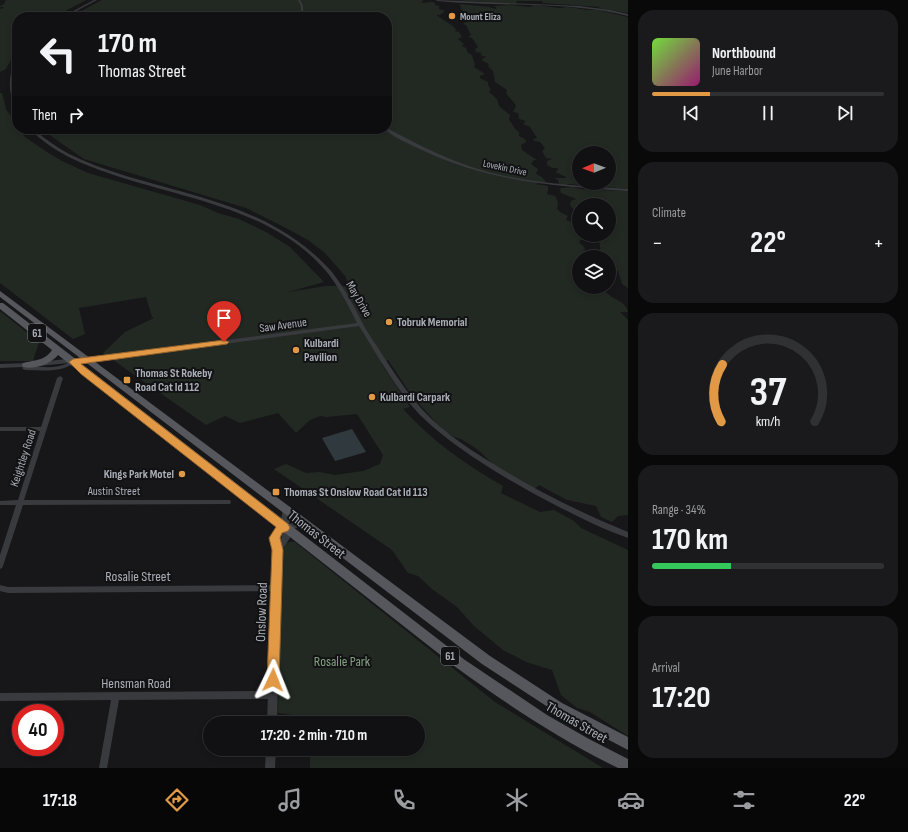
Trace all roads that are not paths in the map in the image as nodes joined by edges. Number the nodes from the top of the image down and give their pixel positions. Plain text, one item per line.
1 (96, 0) edge
2 (298, 0) edge
3 (437, 0) edge
4 (73, 12) edge
5 (302, 12) edge
6 (628, 15) edge
7 (12, 73) edge
8 (12, 92) edge
9 (392, 132) edge
10 (38, 134) edge
11 (628, 190) edge
12 (0, 293) edge
13 (0, 305) edge
14 (360, 324) junction
15 (57, 349) junction
16 (88, 360) junction
17 (73, 362) junction
18 (26, 365) junction
19 (0, 366) edge
20 (13, 366) junction
21 (60, 378) dead end
22 (0, 429) edge
23 (44, 429) junction
24 (228, 502) dead end
25 (0, 503) edge
26 (20, 503) junction
27 (287, 509) junction
28 (304, 522) junction
29 (284, 528) junction
30 (628, 535) edge
31 (0, 566) edge
32 (0, 588) edge
33 (276, 588) junction
34 (272, 695) junction
35 (116, 696) junction
36 (0, 697) edge
37 (272, 716) edge
38 (628, 744) edge
39 (271, 756) edge
40 (628, 766) edge
41 (103, 768) edge
42 (270, 768) edge

1 - 4 street
2 - 5 street
3 - 6 street
7 - 8 street
9 - 11 street, Lovekin Drive
10 - 14 street, May Drive
12 - 16 main road, Thomas Street / 61
13 - 15 main road, Thomas Street / 61
14 - 16 street, Saw Avenue
14 - 30 street, May Drive
15 - 17 main road, Thomas Street / 61
15 - 18 main road
16 - 17 street, Saw Avenue
16 - 27 main road, Thomas Street / 61
17 - 18 street
17 - 20 street
17 - 29 main road, Thomas Street / 61
18 - 20 street
19 - 20 street
21 - 23 street, Keightley Road
22 - 23 street
23 - 26 street, Keightley Road
24 - 26 street, Austin Street
25 - 26 street, Austin Street
26 - 31 street, Keightley Road
27 - 28 main road, Thomas Street / 61
27 - 29 street, Onslow Road
28 - 29 street
28 - 38 main road, Thomas Street / 61
29 - 33 street, Onslow Road
29 - 40 main road, Thomas Street / 61
32 - 33 street, Rosalie Street
33 - 34 street, Onslow Road
34 - 35 street, Hensman Road
34 - 37 street, Onslow Road
35 - 36 street, Hensman Road
35 - 41 street
39 - 42 street

